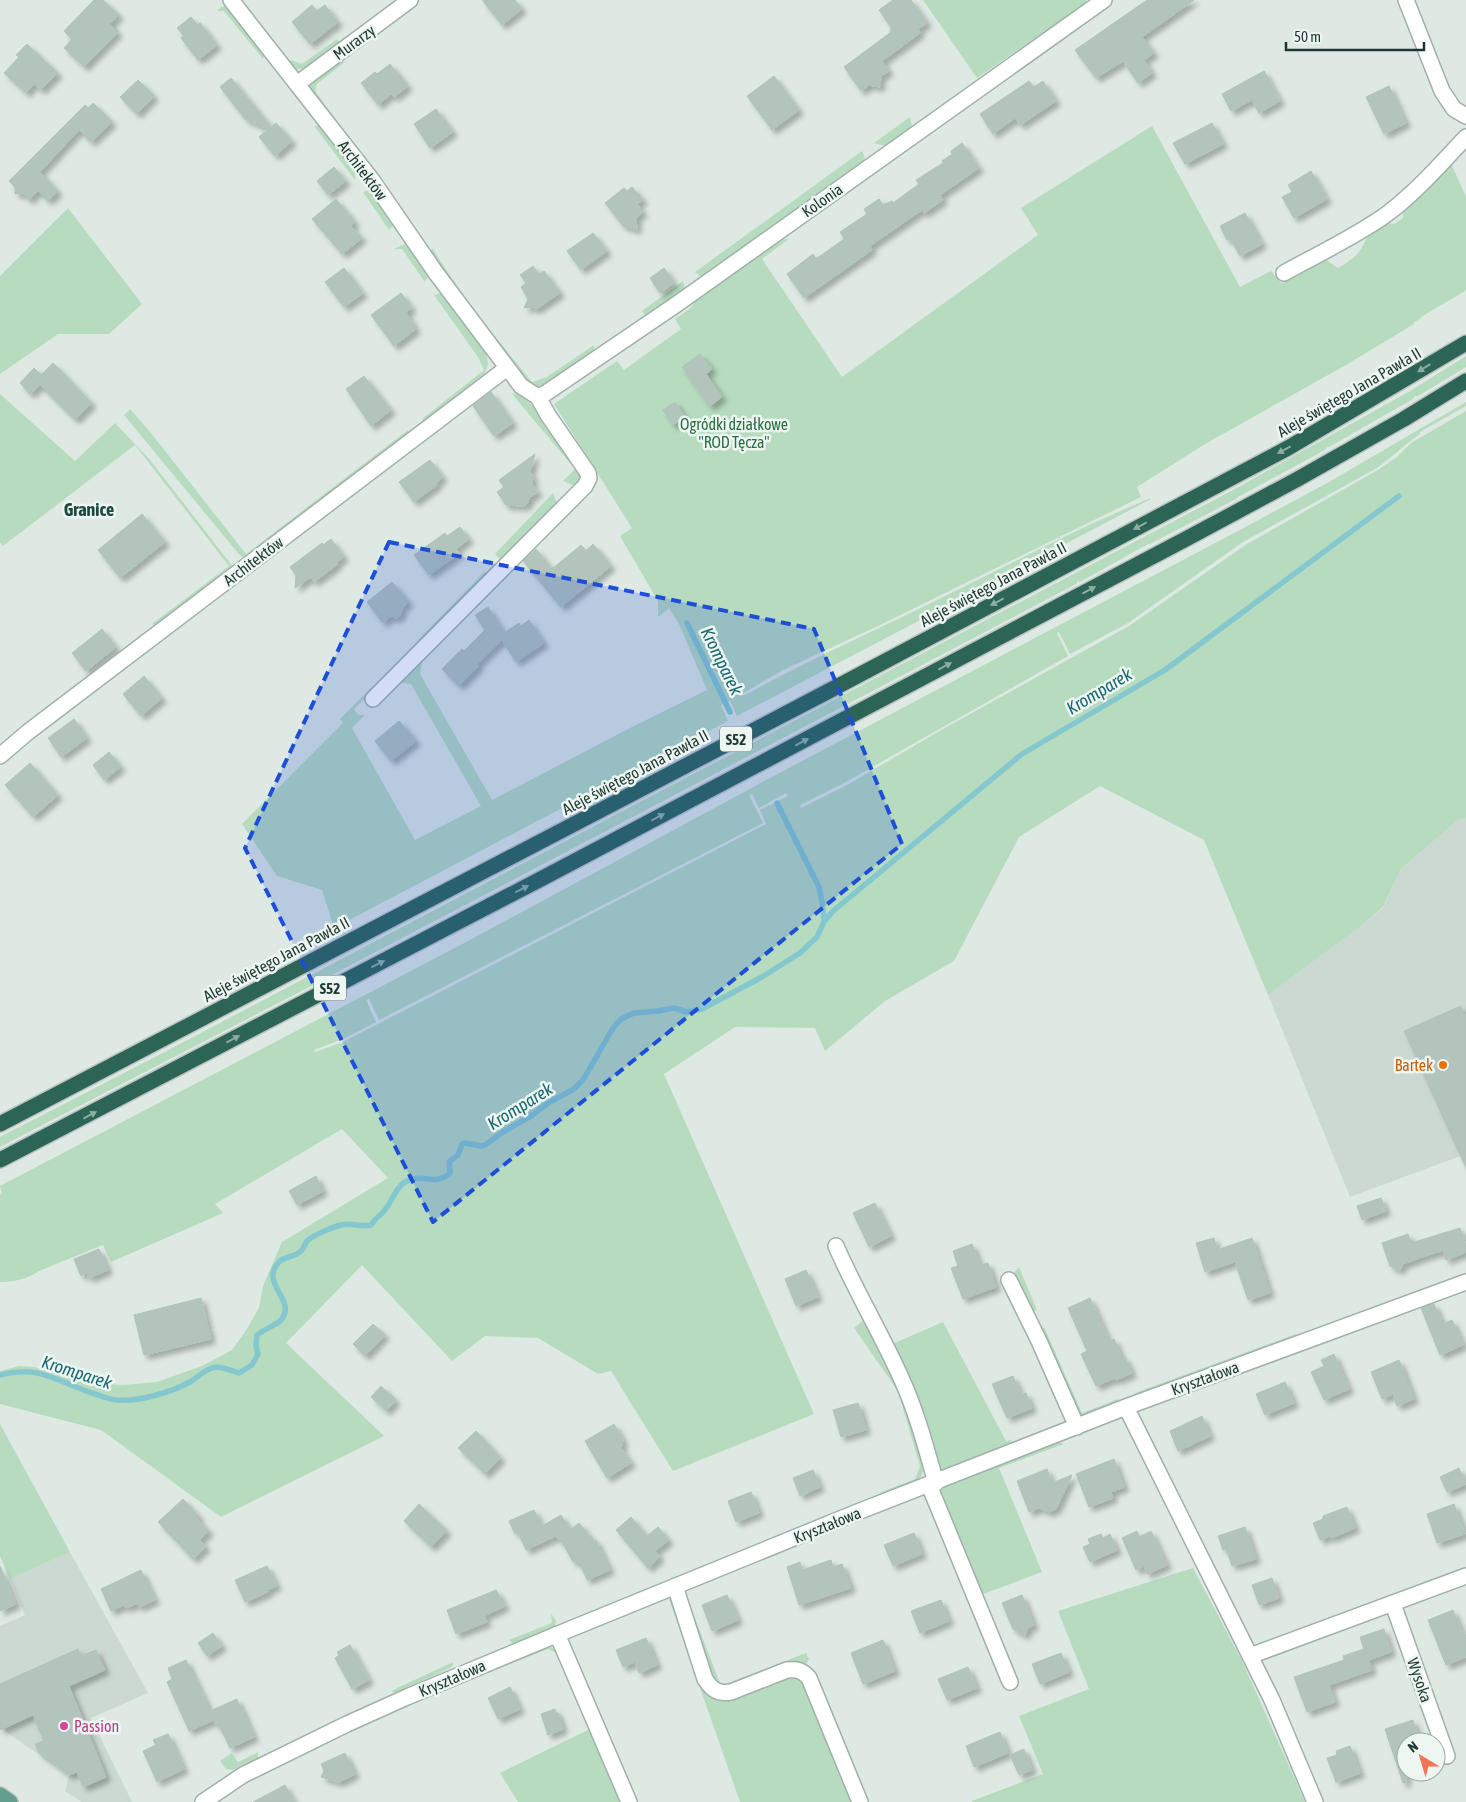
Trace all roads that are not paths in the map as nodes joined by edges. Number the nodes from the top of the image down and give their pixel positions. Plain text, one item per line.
1 (231, 0) edge
2 (410, 0) edge
3 (1104, 0) edge
4 (1406, 0) edge
5 (297, 84) junction
6 (1466, 116) edge
7 (1466, 137) edge
8 (1284, 273) dead end
9 (1466, 343) edge
10 (507, 368) junction
11 (1466, 381) edge
12 (538, 397) junction
13 (373, 699) dead end
14 (0, 756) edge
15 (0, 1124) edge
16 (46, 1137) junction
17 (0, 1160) edge
18 (0, 1168) edge
19 (836, 1246) dead end
20 (1009, 1280) dead end
21 (1466, 1282) edge
22 (1126, 1408) junction
23 (1077, 1427) junction
24 (932, 1484) junction
25 (1466, 1576) edge
26 (675, 1586) junction
27 (1394, 1604) junction
28 (557, 1634) junction
29 (1250, 1656) junction
30 (1010, 1682) dead end
31 (1447, 1756) dead end
32 (0, 1796) edge
33 (10, 1802) edge
34 (203, 1802) edge
35 (629, 1802) edge
36 (860, 1802) edge
37 (1315, 1802) edge

1 - 5 street, Architektów
2 - 5 street, Murarzy
3 - 12 street, Kolonia
4 - 6 street
5 - 10 street, Architektów
7 - 8 street
9 -> 15 highway, Aleje świętego Jana Pawła II / S52
10 - 12 street, Architektów
10 - 14 street, Architektów
16 -> 11 highway, S52
12 - 13 street, Architektów
16 - 17 highway, S52
16 - 18 highway
19 - 24 street
20 - 23 street
21 - 22 street, Kryształowa
22 - 23 street, Kryształowa
22 - 29 street
23 - 24 street, Kryształowa
24 - 26 street, Kryształowa
24 - 30 street
25 - 27 street
26 - 28 street, Kryształowa
26 - 36 street
27 - 29 street
27 - 31 street, Wysoka
28 - 34 street, Kryształowa
28 - 35 street
29 - 37 street
32 - 33 main road

